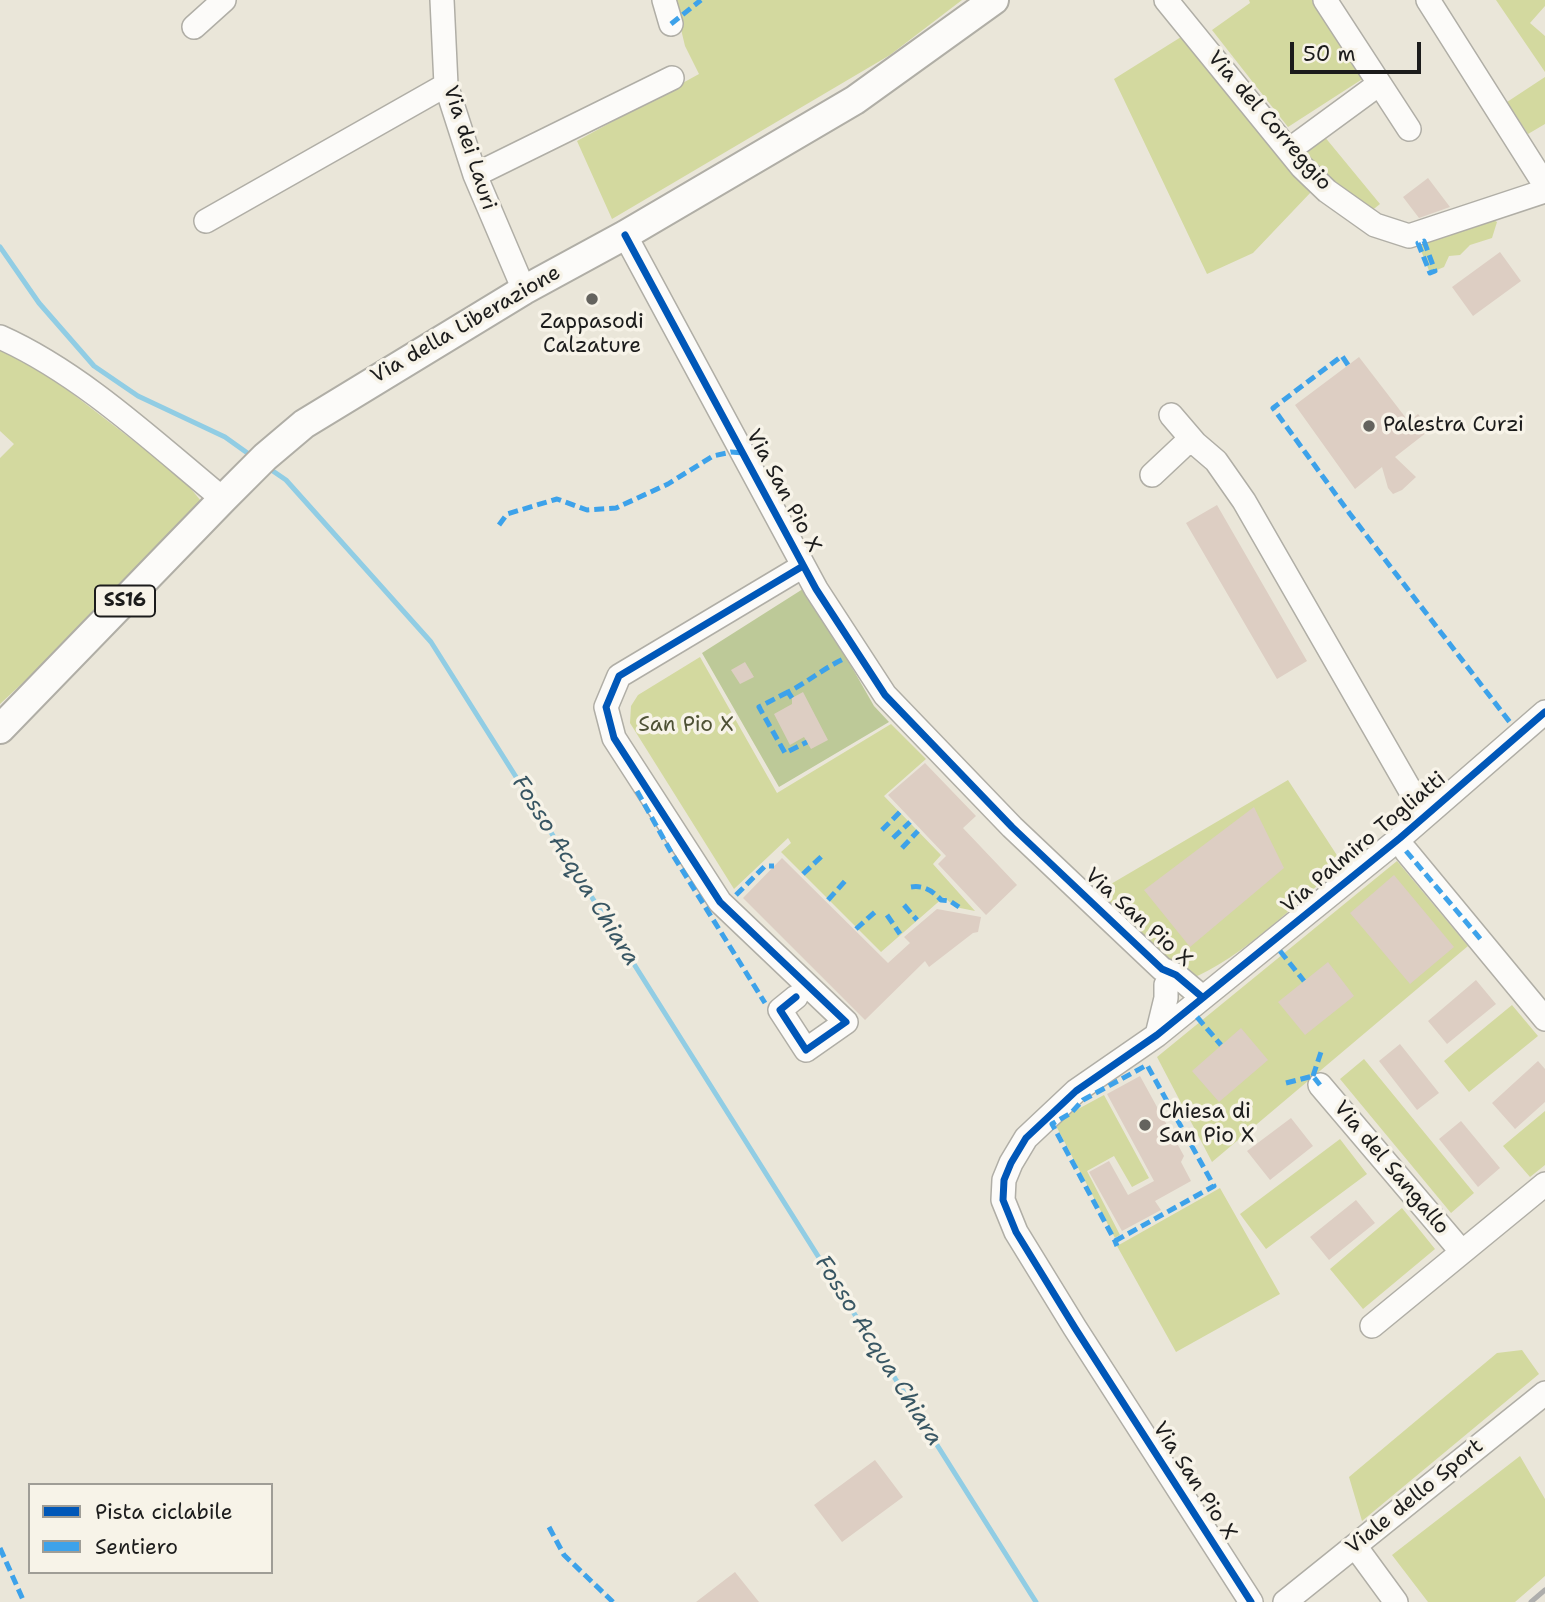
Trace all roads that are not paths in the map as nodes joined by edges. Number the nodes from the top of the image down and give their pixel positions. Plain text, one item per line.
1 (224, 0) edge
2 (442, 0) edge
3 (664, 0) edge
4 (994, 0) edge
5 (1166, 0) edge
6 (1325, 0) edge
7 (1428, 0) edge
8 (671, 24) dead end
9 (194, 27) dead end
10 (672, 78) dead end
11 (1379, 84) junction
12 (446, 85) junction
13 (1409, 129) dead end
14 (1289, 150) junction
15 (475, 175) junction
16 (1545, 185) edge
17 (1545, 191) edge
18 (206, 221) dead end
19 (625, 234) junction
20 (524, 290) junction
21 (0, 337) edge
22 (1171, 415) dead end
23 (1195, 443) junction
24 (1152, 475) dead end
25 (223, 499) junction
26 (803, 566) junction
27 (1545, 712) edge
28 (0, 729) edge
29 (1425, 816) junction
30 (1406, 851) dead end
31 (1164, 977) junction
32 (796, 998) dead end
33 (1194, 1004) junction
34 (1545, 1019) edge
35 (1157, 1035) junction
36 (1321, 1085) dead end
37 (1545, 1184) edge
38 (1462, 1252) junction
39 (1371, 1326) dead end
40 (1545, 1393) edge
41 (1355, 1546) junction
42 (1251, 1602) edge
43 (1284, 1602) edge
44 (1396, 1602) edge

1 - 9 street
2 - 12 street, Via dei Lauri
3 - 8 street
4 - 19 main road, Via della Liberazione / SS16
5 - 14 street, Via del Correggio
6 - 11 street
7 - 16 street
10 - 15 street
11 - 13 street
11 - 14 street
12 - 15 street, Via dei Lauri
12 - 18 street
14 - 17 street, Via del Correggio
15 - 20 street, Via dei Lauri
19 - 20 main road, Via della Liberazione / SS16
19 - 26 street, Via San Pio X
20 - 25 main road, Via della Liberazione / SS16
21 - 25 street
22 - 23 street
23 - 24 street
23 - 29 street
25 - 28 main road, Via della Liberazione / SS16
26 - 31 street, Via San Pio X
26 - 32 street
27 - 29 street, Via Palmiro Togliatti
29 - 33 street, Via Palmiro Togliatti
30 - 34 street
31 - 33 street, Via San Pio X
31 - 35 street, Via San Pio X
33 - 35 street, Via San Pio X
35 - 42 street, Via San Pio X
36 - 38 street, Via del Sangallo
37 - 38 street
38 - 39 street
40 - 41 street, Viale dello Sport
41 - 43 street, Viale dello Sport
41 - 44 street

